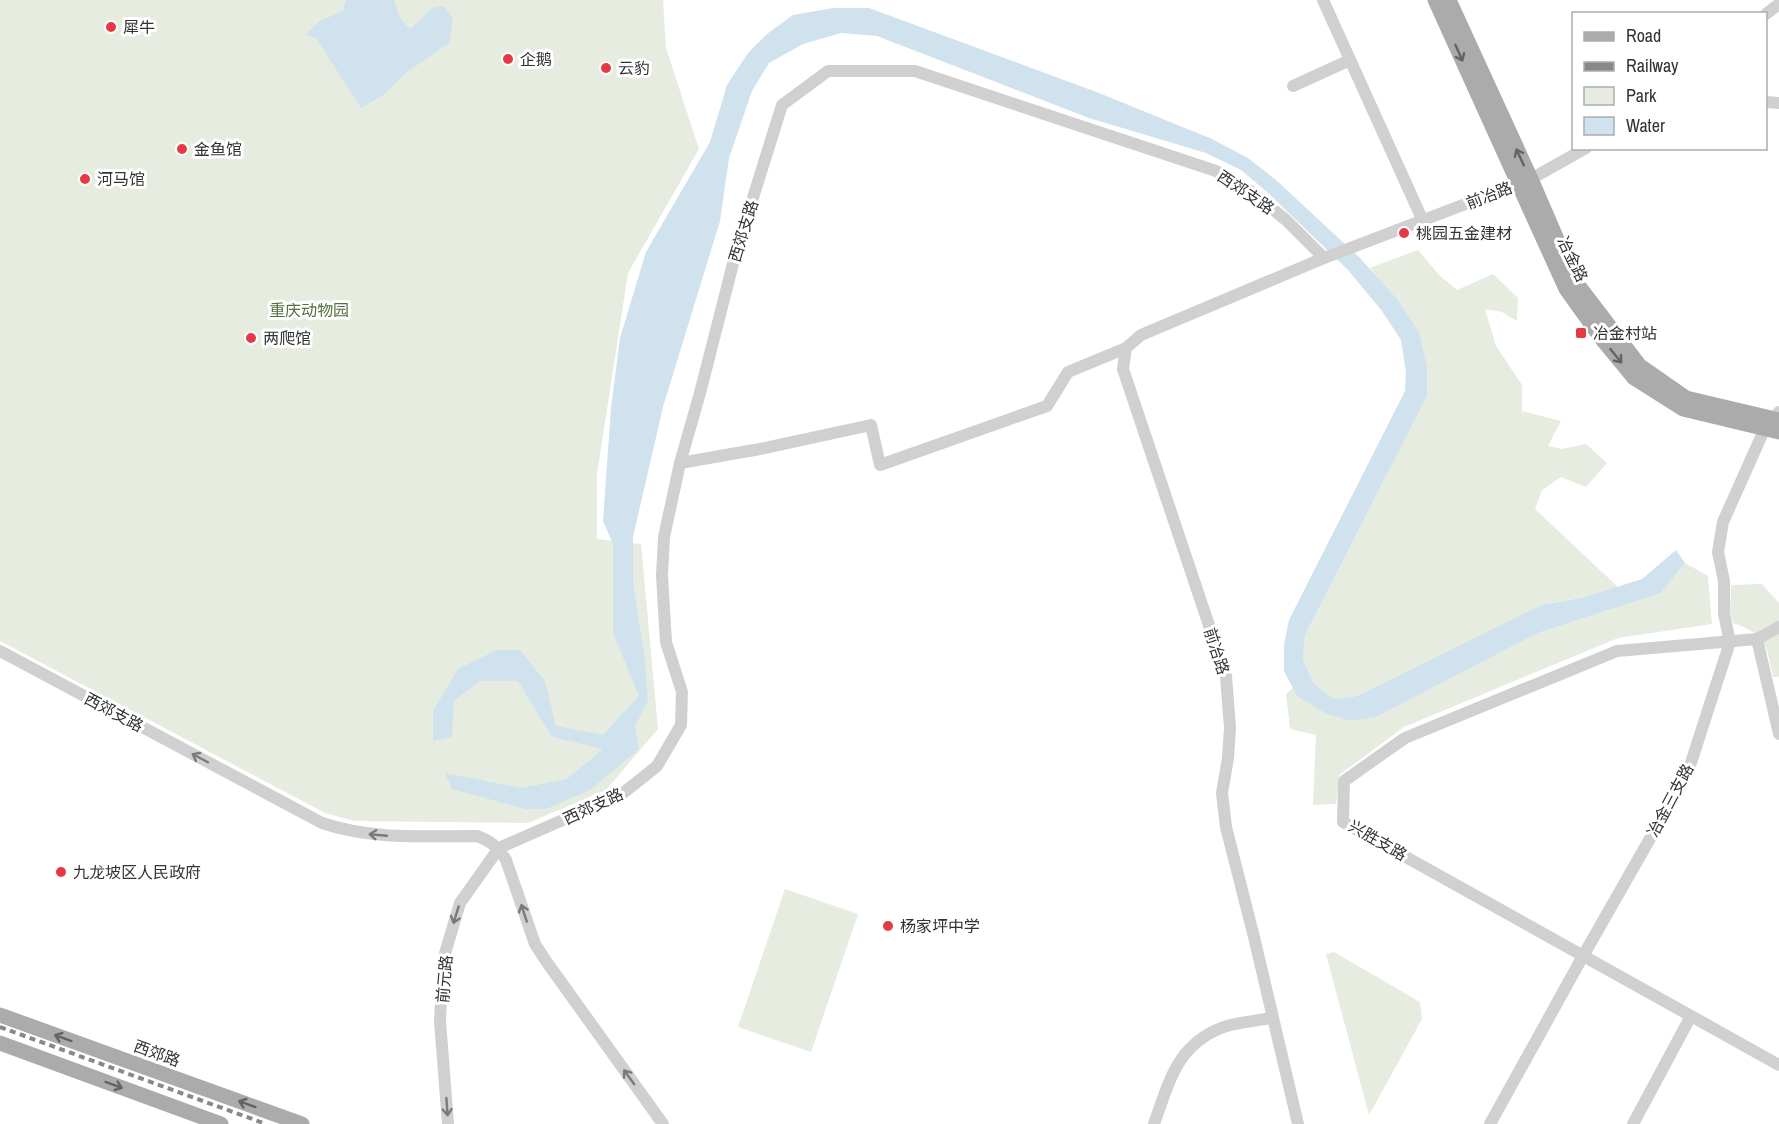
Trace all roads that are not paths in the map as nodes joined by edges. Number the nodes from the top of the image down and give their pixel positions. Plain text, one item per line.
1 (1323, 0) edge
2 (1435, 0) edge
3 (1449, 0) edge
4 (1779, 4) edge
5 (1767, 13) edge
6 (1350, 60) junction
7 (1293, 86) dead end
8 (1582, 150) edge
9 (1525, 181) junction
10 (1423, 221) junction
11 (1324, 258) junction
12 (1126, 348) junction
13 (1775, 422) edge
14 (680, 463) junction
15 (1779, 627) edge
16 (1757, 639) junction
17 (1730, 642) junction
18 (0, 651) edge
19 (1779, 734) edge
20 (499, 848) junction
21 (1583, 957) junction
22 (0, 1016) edge
23 (1691, 1016) junction
24 (1272, 1018) junction
25 (0, 1043) edge
26 (1779, 1065) edge
27 (221, 1124) edge
28 (302, 1124) edge
29 (448, 1124) edge
30 (663, 1124) edge
31 (1154, 1124) edge
32 (1298, 1124) edge
33 (1490, 1124) edge
34 (1632, 1124) edge

1 - 6 street
2 -> 9 main road, 冶金路
9 -> 3 main road, 冶金路
4 - 5 street
6 - 7 street
6 - 10 street
8 - 9 street, 前冶路
9 - 10 street, 前冶路
9 - 13 main road, 冶金路
10 - 11 street, 前冶路
11 - 12 street, 前冶路
11 - 14 street, 西郊支路
12 - 14 street
12 - 24 street, 前冶路
13 - 17 street, 冶金三支路
14 - 20 street, 西郊支路
15 - 16 street
16 - 17 street
16 - 19 street
17 - 21 street, 冶金三支路
17 - 21 street, 兴胜支路
20 -> 18 street, 西郊支路
20 -> 29 street, 前元路
30 -> 20 street
21 - 23 street, 兴胜支路
21 - 33 street, 冶金三支路
28 -> 22 main road, 西郊路
23 - 26 street, 兴胜支路
23 - 34 street
24 - 31 street
24 - 32 street, 前冶路
25 -> 27 main road

